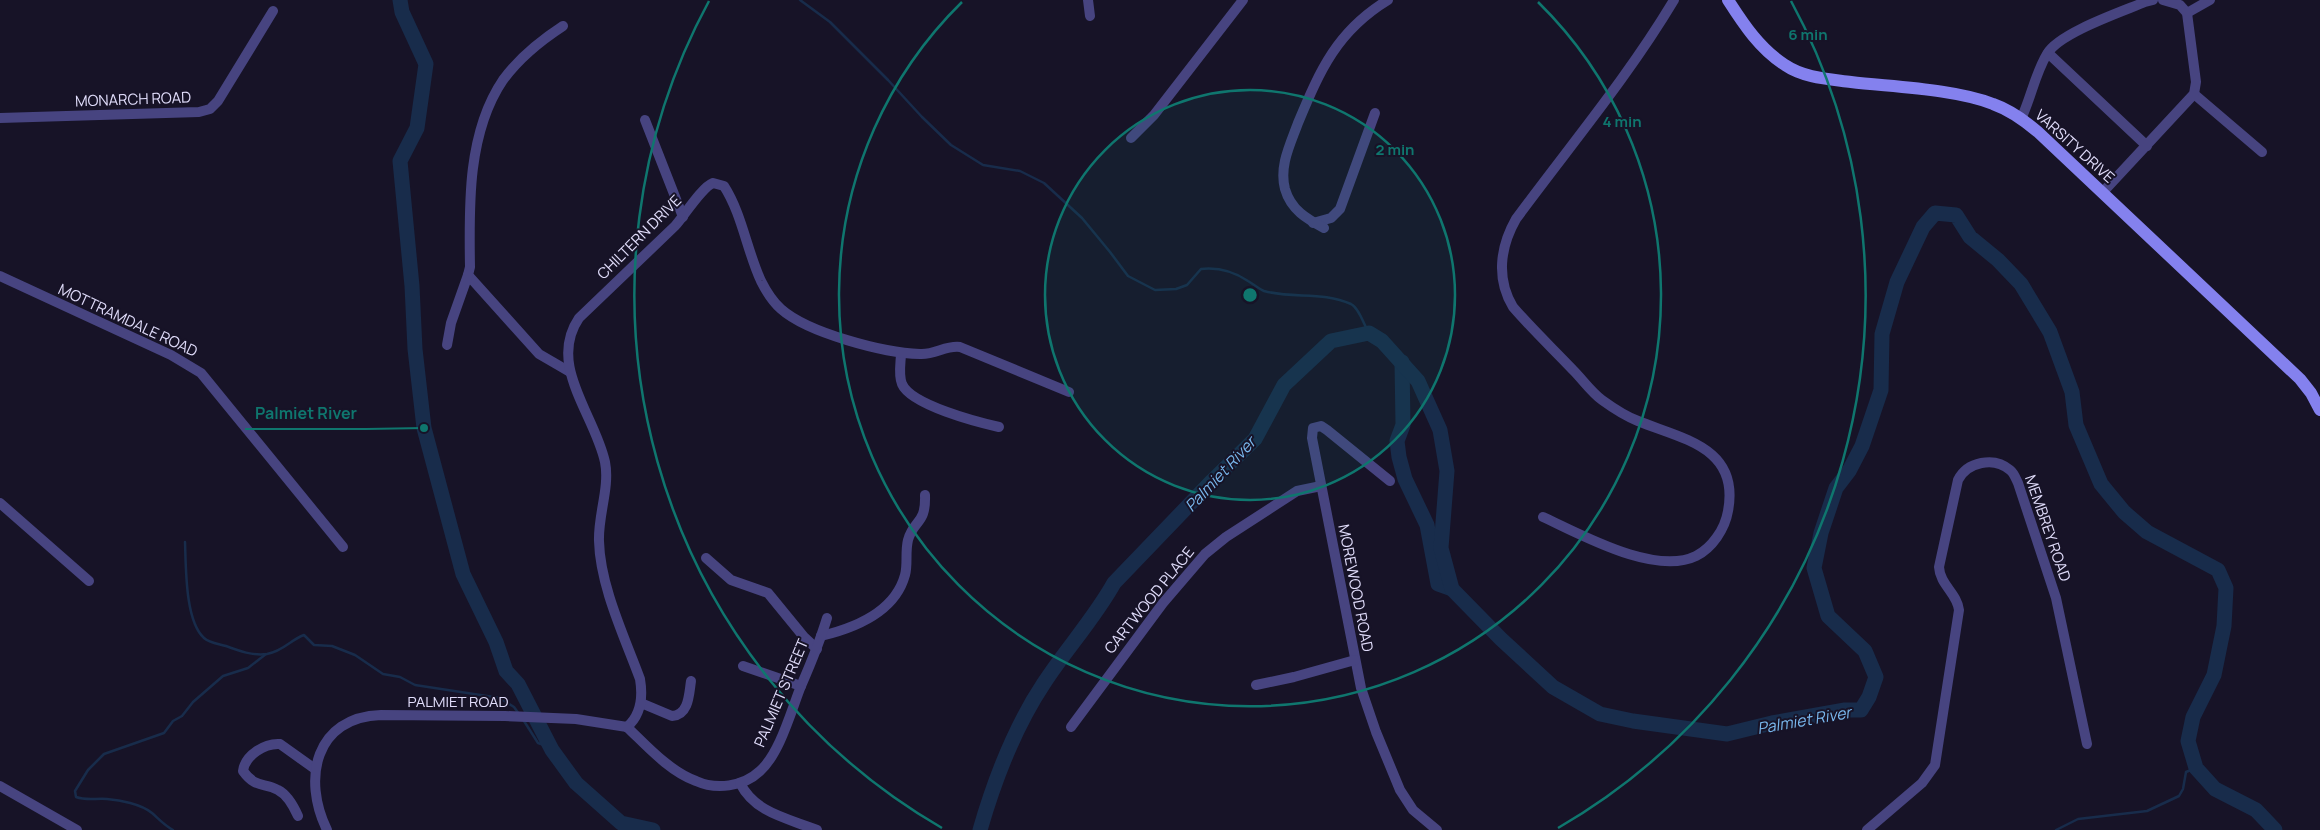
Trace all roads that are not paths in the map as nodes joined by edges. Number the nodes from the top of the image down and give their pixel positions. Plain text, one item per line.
1 (1088, 0) edge
2 (1243, 0) edge
3 (1388, 0) edge
4 (1674, 0) edge
5 (1728, 0) edge
6 (2153, 0) edge
7 (2163, 0) edge
8 (2210, 0) edge
9 (273, 11) dead end
10 (2187, 13) junction
11 (1090, 16) dead end
12 (563, 26) dead end
13 (2048, 53) junction
14 (2194, 94) junction
15 (1375, 113) dead end
16 (0, 118) edge
17 (2021, 119) junction
18 (645, 120) dead end
19 (1131, 138) dead end
20 (2147, 146) junction
21 (2262, 152) dead end
22 (2102, 193) junction
23 (683, 217) junction
24 (1313, 223) junction
25 (1324, 228) dead end
26 (0, 276) edge
27 (468, 276) junction
28 (447, 346) dead end
29 (901, 353) junction
30 (570, 372) junction
31 (1069, 392) dead end
32 (2320, 410) edge
33 (999, 427) dead end
34 (1390, 480) dead end
35 (1321, 486) junction
36 (925, 495) dead end
37 (0, 503) edge
38 (1543, 517) dead end
39 (343, 547) dead end
40 (706, 558) dead end
41 (89, 581) dead end
42 (827, 618) dead end
43 (822, 636) junction
44 (817, 649) junction
45 (1355, 660) junction
46 (743, 666) dead end
47 (691, 681) dead end
48 (1256, 685) dead end
49 (801, 686) junction
50 (641, 703) junction
51 (627, 727) junction
52 (1071, 727) dead end
53 (2087, 744) dead end
54 (315, 769) junction
55 (740, 783) junction
56 (0, 786) edge
57 (298, 816) dead end
58 (77, 830) edge
59 (326, 830) edge
60 (817, 830) edge
61 (1436, 830) edge
62 (1867, 830) edge

1 - 11 street
2 - 19 street
3 - 24 street
4 - 38 street
5 - 17 street, VARSITY DRIVE
6 - 13 street
7 - 10 street
8 - 10 street
9 - 16 street, MONARCH ROAD
10 - 14 street
12 - 27 street
13 - 17 street
13 - 20 street
14 - 20 street
14 - 21 street
15 - 24 street
17 - 22 street, VARSITY DRIVE
18 - 23 street
20 - 22 street
22 - 32 street, VARSITY DRIVE
23 - 29 street, CHILTERN DRIVE
23 - 30 street, CHILTERN DRIVE
24 - 25 street
26 - 39 street, MOTTRAMDALE ROAD
27 - 28 street
27 - 30 street
29 - 31 street, CHILTERN DRIVE
29 - 33 street
30 - 50 street, CHILTERN DRIVE
34 - 35 street, MOREWOOD ROAD
35 - 45 street, MOREWOOD ROAD
35 - 52 street, CARTWOOD PLACE
36 - 43 street
37 - 41 street
40 - 44 street
42 - 43 street, PALMIET STREET
43 - 44 street, PALMIET STREET
44 - 49 street, PALMIET STREET
45 - 48 street
45 - 61 street, MOREWOOD ROAD
46 - 49 street
47 - 50 street
49 - 55 street, PALMIET STREET
50 - 51 street
51 - 54 street, PALMIET ROAD
51 - 55 street, PALMIET STREET
53 - 62 street, MEMBREY ROAD
54 - 57 street
54 - 59 street, PALMIET ROAD
55 - 60 street
56 - 58 street

